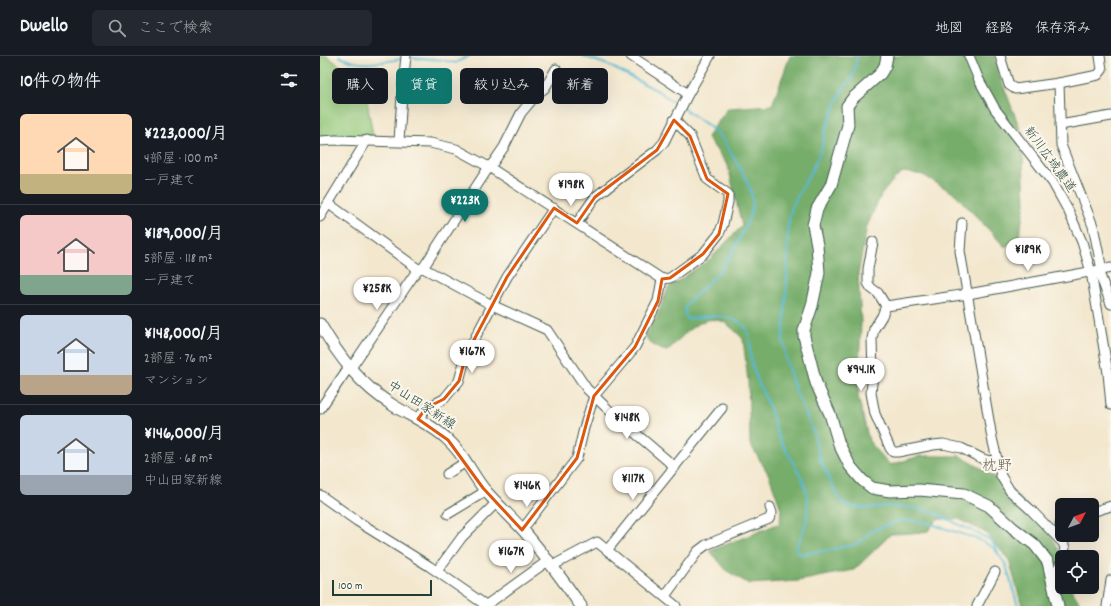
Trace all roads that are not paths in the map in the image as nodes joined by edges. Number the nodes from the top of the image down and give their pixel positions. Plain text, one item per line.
1 (406, 56) edge
2 (631, 56) edge
3 (710, 56) edge
4 (887, 56) edge
5 (969, 56) edge
6 (1000, 56) edge
7 (1100, 56) edge
8 (644, 60) edge
9 (552, 76) edge
10 (1059, 83) junction
11 (688, 94) junction
12 (1111, 116) edge
13 (674, 120) junction
14 (1060, 125) junction
15 (320, 140) edge
16 (367, 140) junction
17 (399, 141) junction
18 (488, 167) junction
19 (329, 204) junction
20 (554, 208) junction
21 (320, 217) edge
22 (577, 223) junction
23 (962, 223) dead end
24 (873, 242) dead end
25 (421, 268) junction
26 (1101, 270) edge
27 (662, 279) junction
28 (968, 294) junction
29 (1111, 304) edge
30 (492, 305) junction
31 (886, 306) junction
32 (320, 324) edge
33 (1109, 366) edge
34 (349, 367) junction
35 (594, 396) junction
36 (1111, 405) edge
37 (722, 408) dead end
38 (320, 409) edge
39 (418, 419) junction
40 (466, 462) junction
41 (997, 463) junction
42 (675, 467) junction
43 (447, 474) dead end
44 (486, 491) junction
45 (320, 495) edge
46 (497, 502) junction
47 (1111, 506) edge
48 (770, 507) dead end
49 (1099, 510) edge
50 (448, 514) dead end
51 (522, 530) junction
52 (608, 549) junction
53 (1065, 550) edge
54 (550, 563) junction
55 (437, 571) junction
56 (995, 572) dead end
57 (1055, 576) edge
58 (1053, 580) junction
59 (1111, 580) edge
60 (665, 596) junction
61 (486, 606) edge
62 (581, 606) edge
63 (676, 606) edge
64 (977, 606) edge
65 (1058, 606) edge
66 (1107, 606) edge

1 - 17 street
2 - 8 street
3 - 11 street
4 - 58 main road
5 - 26 street, 新川広域農道
6 - 10 street
7 - 10 street
8 - 11 street
9 - 18 street
10 - 14 street
11 - 13 street
12 - 14 street
13 - 22 street
13 - 27 street
14 - 26 street
15 - 16 street
16 - 17 street
16 - 19 street
17 - 18 street
18 - 20 street
18 - 25 street
19 - 21 street
19 - 25 street
20 - 22 street
20 - 30 street
22 - 27 street
23 - 28 street
24 - 31 street
25 - 30 street
25 - 34 street
26 - 28 street
26 - 29 street
26 - 33 street, 新川広域農道
27 - 35 street
28 - 31 street
28 - 41 street
30 - 35 street
30 - 39 street
31 - 41 street
32 - 34 main road, 中山田家新線
33 - 36 street, 新川広域農道
34 - 38 street
34 - 39 main road, 中山田家新線
35 - 42 street
35 - 51 street
37 - 42 street
39 - 40 main road, 中山田家新線
40 - 43 street
40 - 44 main road, 中山田家新線
41 - 53 street
42 - 52 street
44 - 46 main road, 中山田家新線
44 - 50 street
45 - 55 street
46 - 51 main road, 中山田家新線
46 - 55 street
47 - 49 street
48 - 60 street
51 - 54 main road, 中山田家新線
52 - 54 street
52 - 60 street
54 - 61 street
54 - 62 main road, 中山田家新線
55 - 61 street
56 - 64 street
57 - 58 street
58 - 65 main road
59 - 66 street
60 - 63 street

